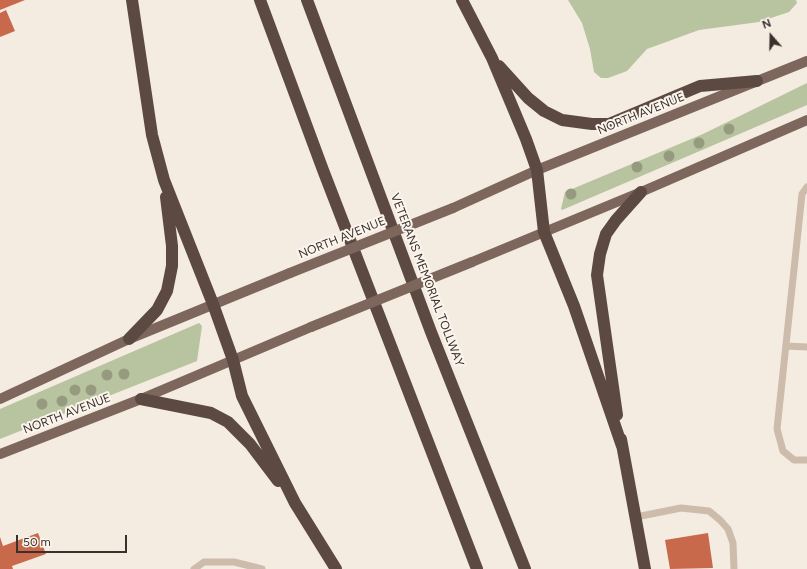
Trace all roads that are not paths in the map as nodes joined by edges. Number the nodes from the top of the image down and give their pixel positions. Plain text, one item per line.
1 (132, 0) edge
2 (260, 0) edge
3 (307, 0) edge
4 (462, 0) edge
5 (492, 58) junction
6 (807, 61) edge
7 (757, 81) junction
8 (807, 120) edge
9 (537, 170) junction
10 (164, 180) junction
11 (807, 187) edge
12 (641, 192) junction
13 (544, 232) junction
14 (213, 304) junction
15 (129, 339) junction
16 (786, 346) junction
17 (807, 347) edge
18 (233, 360) junction
19 (0, 399) edge
20 (141, 399) junction
21 (622, 446) junction
22 (0, 454) edge
23 (807, 460) edge
24 (295, 503) junction
25 (636, 517) junction
26 (194, 569) edge
27 (262, 569) edge
28 (336, 569) edge
29 (477, 569) edge
30 (525, 569) edge
31 (644, 569) edge
32 (734, 569) edge

1 - 10 highway
2 - 29 highway
3 - 30 highway, VETERANS MEMORIAL TOLLWAY
4 - 5 highway
5 - 7 highway
5 - 9 highway
6 - 7 main road, NORTH AVENUE
7 - 9 main road, NORTH AVENUE
8 - 12 main road, NORTH AVENUE
9 - 13 highway
9 - 14 main road, NORTH AVENUE, bridge
10 - 14 highway
10 - 15 highway
11 - 16 lane
12 - 13 main road, NORTH AVENUE
12 - 21 highway
13 - 18 main road, NORTH AVENUE, bridge
13 - 21 highway
14 - 15 main road, NORTH AVENUE
14 - 18 highway
15 - 19 main road, NORTH AVENUE
16 - 17 lane
16 - 23 lane
18 - 20 main road, NORTH AVENUE
18 - 24 highway
20 - 22 main road, NORTH AVENUE
20 - 24 highway
21 - 25 highway
24 - 28 highway
25 - 31 highway
25 - 32 lane
26 - 27 lane

